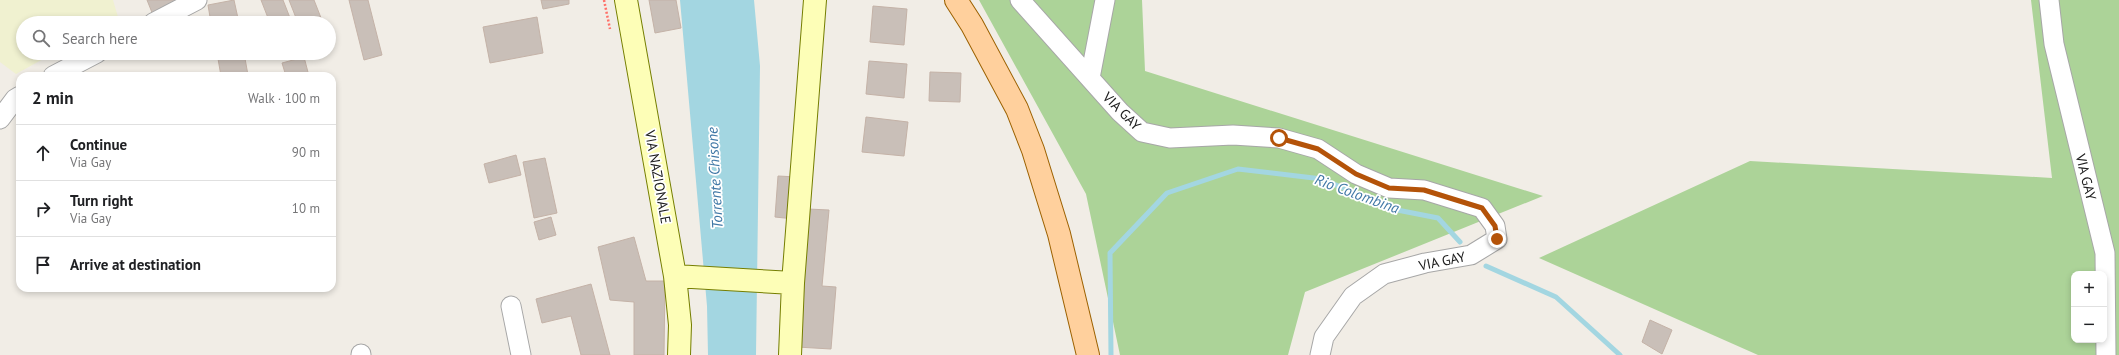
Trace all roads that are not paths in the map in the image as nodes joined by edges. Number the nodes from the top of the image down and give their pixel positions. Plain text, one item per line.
1 (197, 0) edge
2 (626, 0) edge
3 (815, 0) edge
4 (956, 0) edge
5 (1020, 0) edge
6 (1105, 0) edge
7 (2049, 0) edge
8 (166, 16) edge
9 (84, 60) edge
10 (61, 72) edge
11 (1090, 78) junction
12 (16, 101) edge
13 (0, 119) edge
14 (675, 276) junction
15 (793, 283) junction
16 (511, 306) dead end
17 (521, 355) edge
18 (679, 355) edge
19 (790, 355) edge
20 (1088, 355) edge
21 (1320, 355) edge
22 (2106, 355) edge

1 - 8 street
2 - 14 street, VIA NAZIONALE
3 - 15 street
4 - 20 main road
5 - 11 street, VIA GAY
6 - 11 street
7 - 22 street, VIA GAY
9 - 10 street
11 - 21 street, VIA GAY
12 - 13 street
14 - 15 street
14 - 18 street, VIA NAZIONALE
15 - 19 street
16 - 17 street

